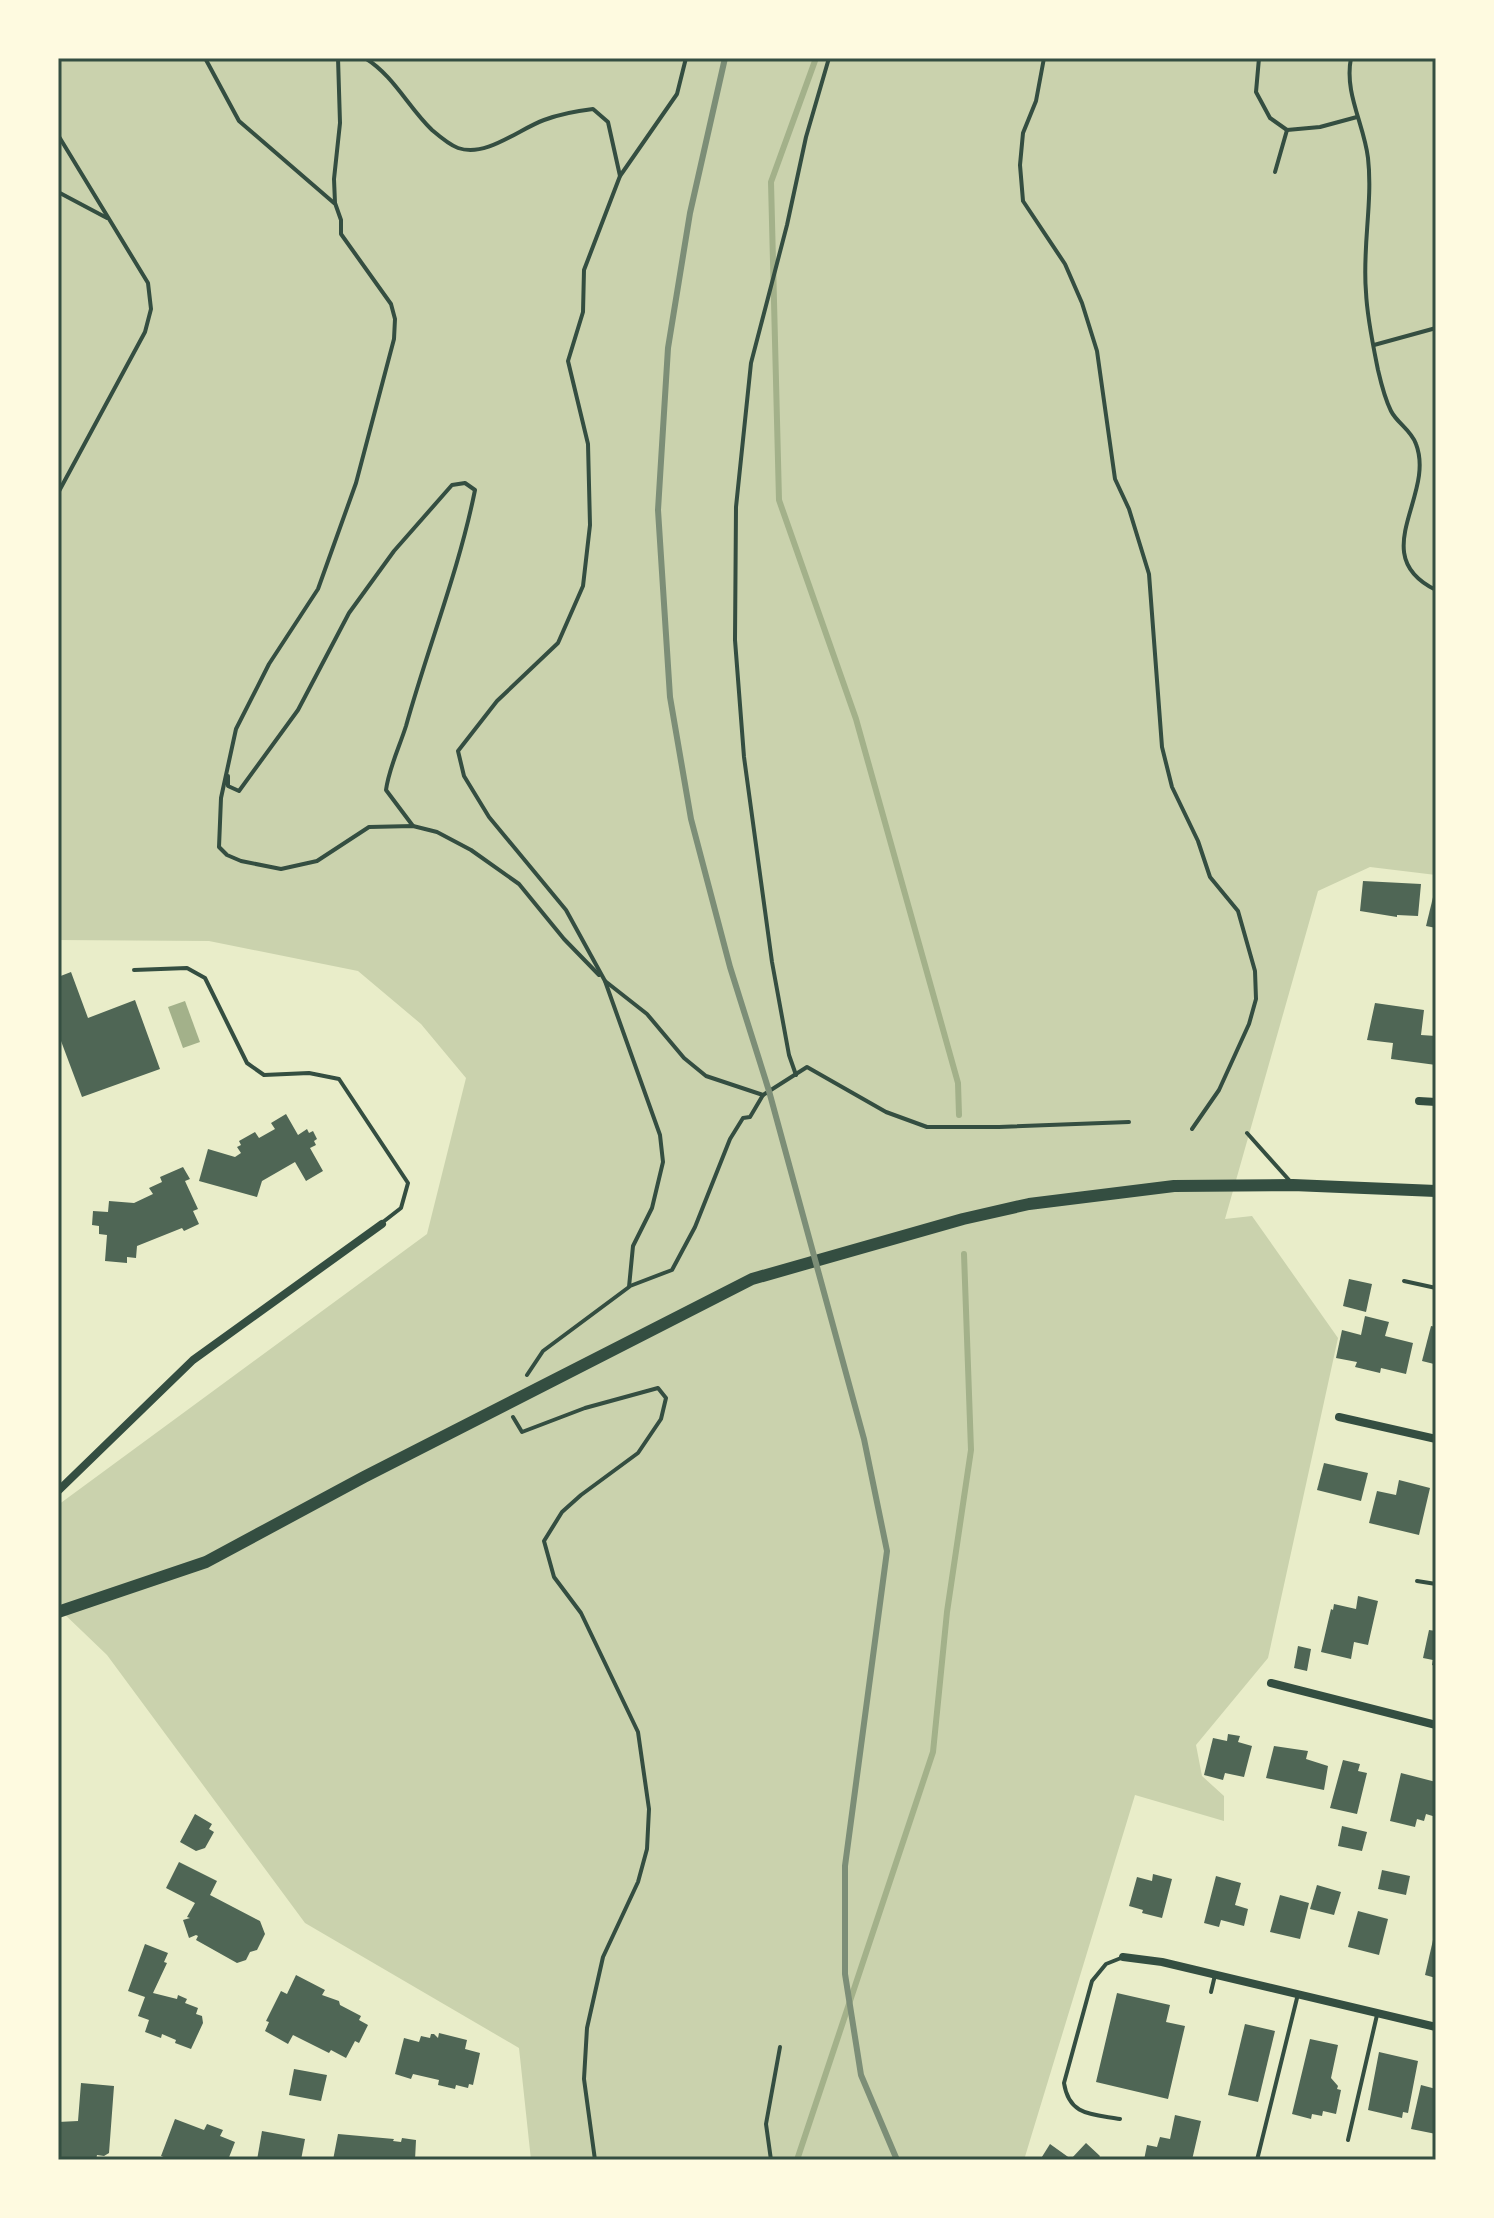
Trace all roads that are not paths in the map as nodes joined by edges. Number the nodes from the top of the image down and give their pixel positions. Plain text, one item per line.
1 (58, 135) edge
2 (58, 192) edge
3 (109, 219) junction
4 (58, 493) edge
5 (134, 970) dead end
6 (1419, 1101) dead end
7 (1436, 1102) edge
8 (1247, 1133) dead end
9 (1293, 1185) junction
10 (1436, 1191) edge
11 (382, 1224) joint
12 (1404, 1281) dead end
13 (1436, 1288) edge
14 (1339, 1417) dead end
15 (1436, 1439) edge
16 (58, 1491) edge
17 (1417, 1581) dead end
18 (1436, 1584) edge
19 (58, 1612) edge
20 (1271, 1683) dead end
21 (1436, 1725) edge
22 (1123, 1957) joint
23 (1215, 1975) junction
24 (1211, 1992) dead end
25 (1298, 1994) junction
26 (1378, 2013) junction
27 (1436, 2027) edge
28 (1120, 2119) dead end
29 (1348, 2140) dead end
30 (1257, 2160) edge

1 - 3 lane
2 - 3 lane
3 - 4 lane
5 - 11 lane
6 - 7 street
8 - 9 lane
9 - 10 main road
9 - 19 main road
11 - 16 street
12 - 13 lane
14 - 15 street
17 - 18 lane
20 - 21 street
22 - 23 street
22 - 28 lane
23 - 24 lane
23 - 25 street
25 - 26 street
25 - 30 lane
26 - 27 street
26 - 29 lane

